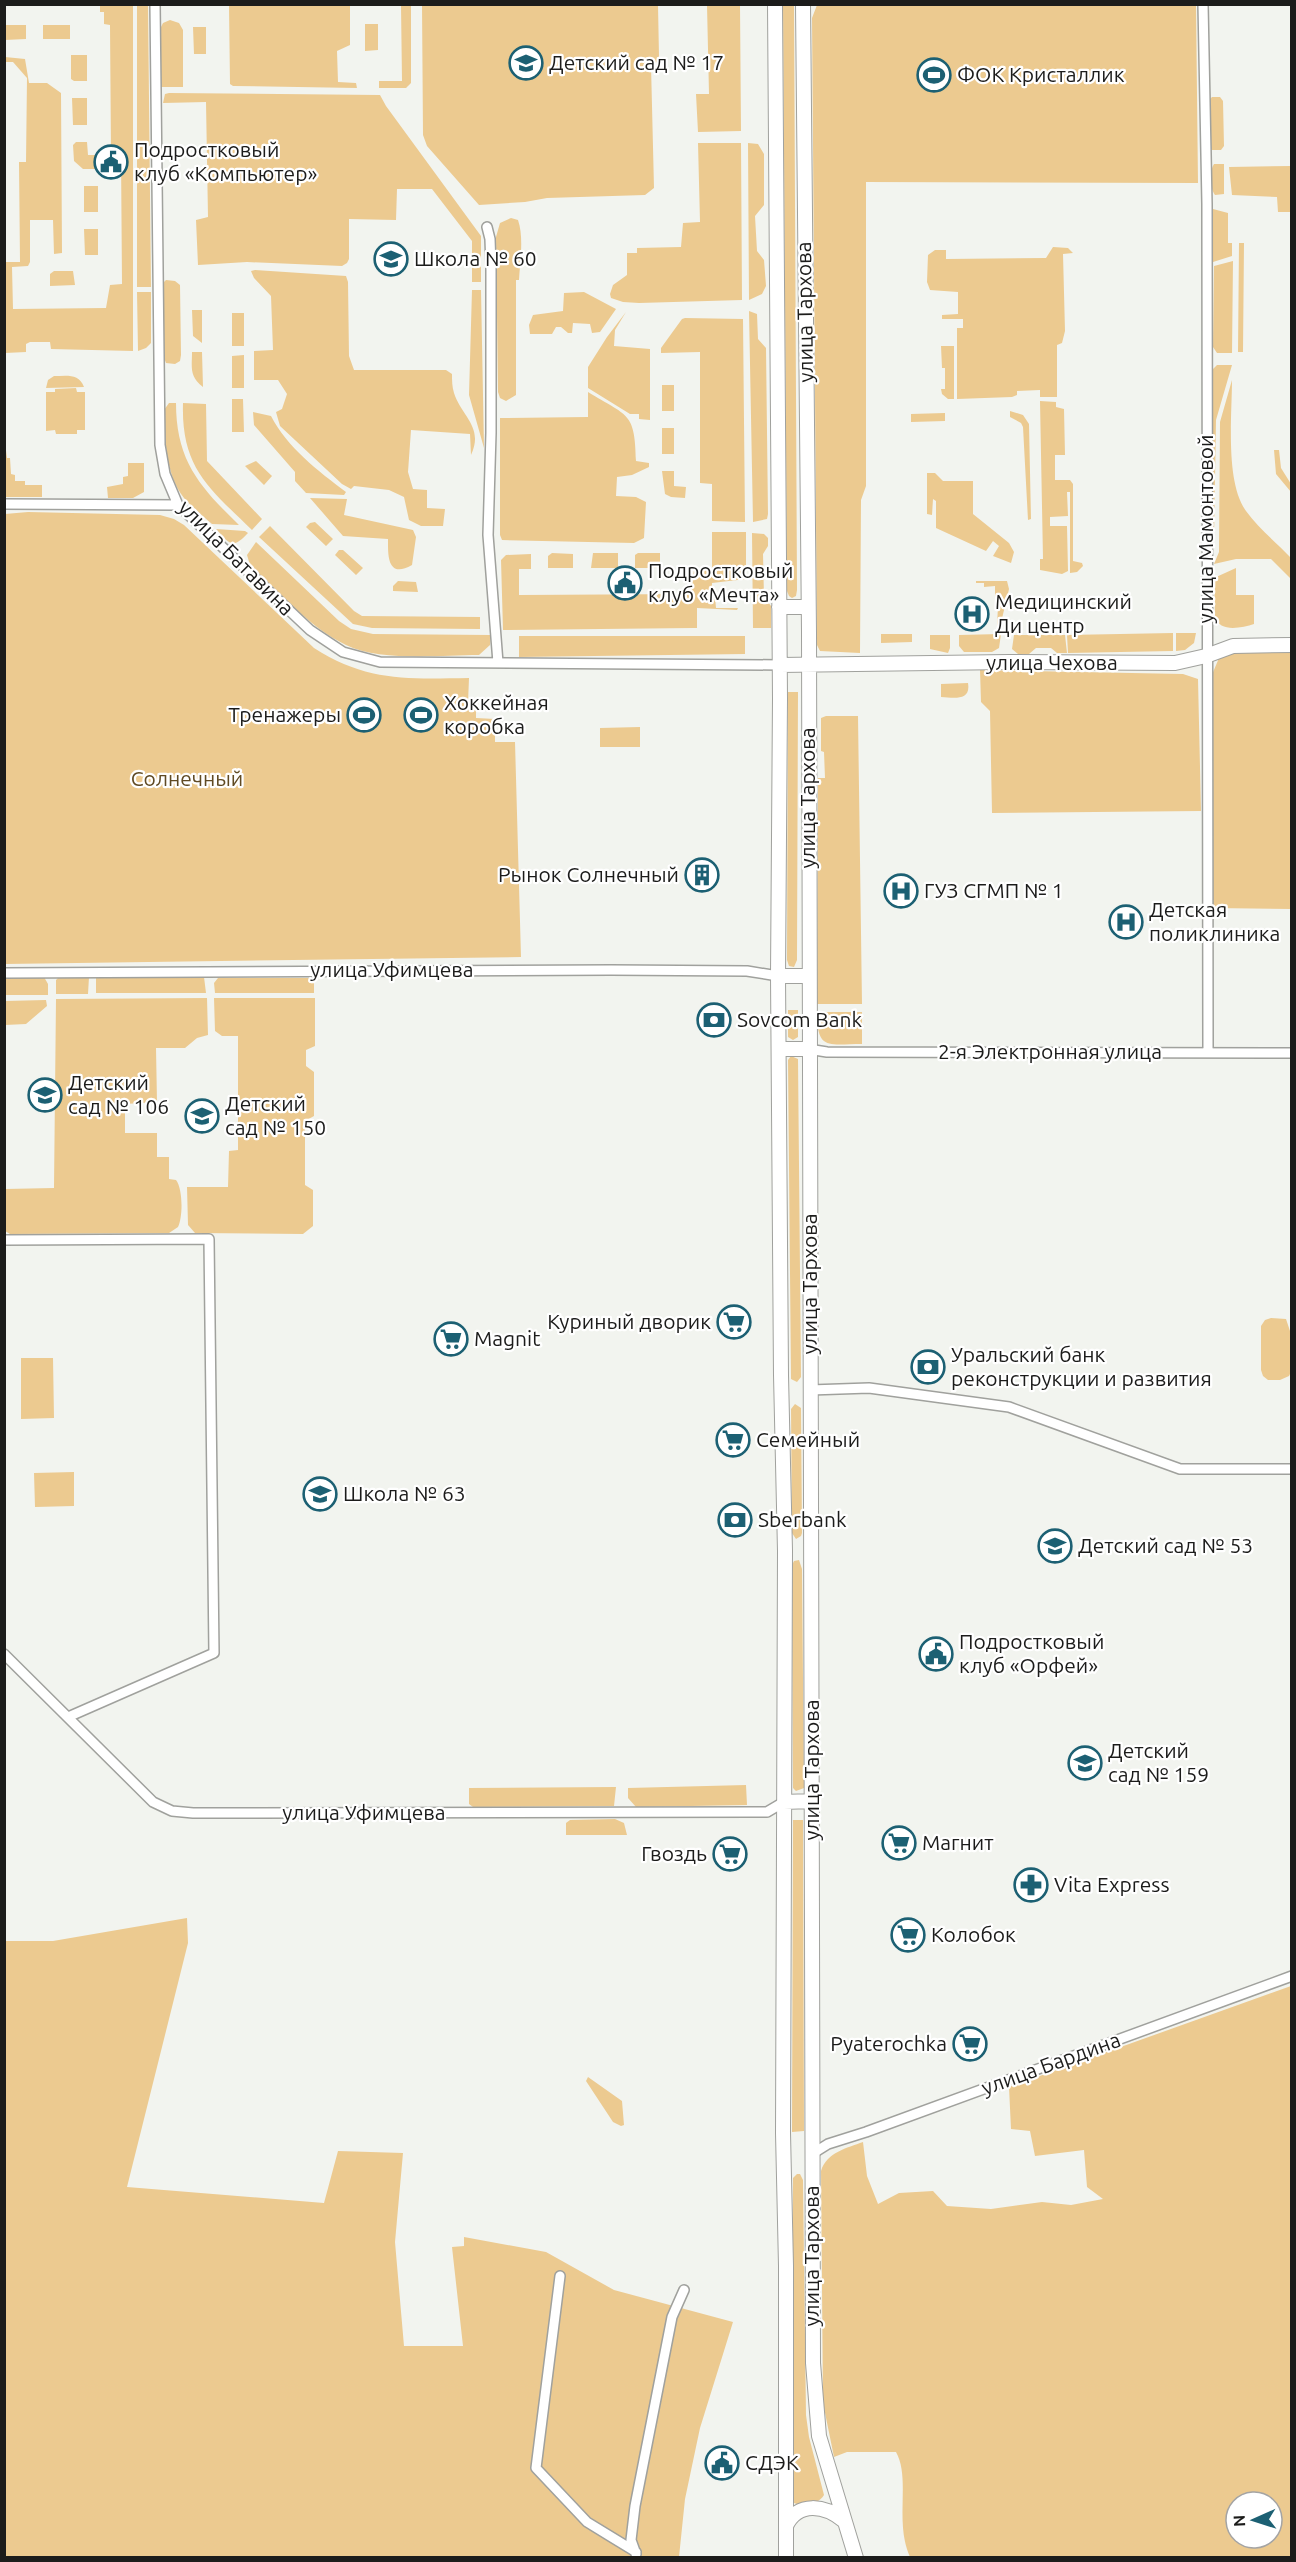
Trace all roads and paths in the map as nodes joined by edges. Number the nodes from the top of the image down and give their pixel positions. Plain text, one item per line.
1 (155, 4) edge
2 (775, 4) edge
3 (803, 4) edge
4 (1203, 4) edge
5 (487, 227) dead end
6 (4, 504) edge
7 (178, 505) junction
8 (779, 607) junction
9 (808, 607) junction
10 (1292, 645) edge
11 (1206, 656) junction
12 (498, 663) junction
13 (809, 664) junction
14 (780, 665) junction
15 (4, 973) edge
16 (778, 976) junction
17 (809, 976) junction
18 (779, 1049) junction
19 (808, 1049) junction
20 (1208, 1053) junction
21 (1292, 1053) edge
22 (4, 1240) edge
23 (810, 1390) junction
24 (1292, 1469) edge
25 (4, 1654) edge
26 (68, 1717) junction
27 (812, 1801) junction
28 (784, 1802) junction
29 (1292, 1976) edge
30 (812, 2154) junction
31 (786, 2158) junction
32 (560, 2276) dead end
33 (684, 2290) dead end
34 (844, 2521) junction
35 (786, 2527) junction
36 (637, 2555) edge
37 (786, 2558) edge
38 (856, 2558) edge

1 - 7 street, улица Батавина
2 - 8 main road, улица Тархова
3 - 9 main road, улица Тархова
4 - 11 street, улица Мамонтовой
5 - 12 street
6 - 7 street
7 - 12 street, улица Батавина
8 - 9 main road
8 - 14 main road, улица Тархова
9 - 13 main road, улица Тархова
10 - 11 main road, улица Чехова
11 - 13 main road, улица Чехова
11 - 20 street, улица Мамонтовой
12 - 14 street, улица Батавина
13 - 14 main road, улица Чехова
13 - 17 main road, улица Тархова
14 - 16 main road, улица Тархова
15 - 16 street, улица Уфимцева
16 - 17 main road
16 - 18 main road, улица Тархова
17 - 19 main road, улица Тархова
18 - 19 main road
18 - 28 main road, улица Тархова
19 - 20 street, 2-я Электронная улица
19 - 23 main road, улица Тархова
20 - 21 street, 2-я Электронная улица
22 - 26 street
23 - 24 street
23 - 27 main road, улица Тархова
25 - 26 street, улица Уфимцева
26 - 28 street, улица Уфимцева
27 - 28 main road
27 - 30 main road, улица Тархова
28 - 31 main road, улица Тархова
29 - 30 street, улица Бардина
30 - 31 main road
30 - 34 main road, улица Тархова
31 - 35 main road, улица Тархова
32 - 36 street
33 - 36 street
34 - 35 main road
34 - 38 main road, улица Тархова
35 - 37 main road, улица Тархова

